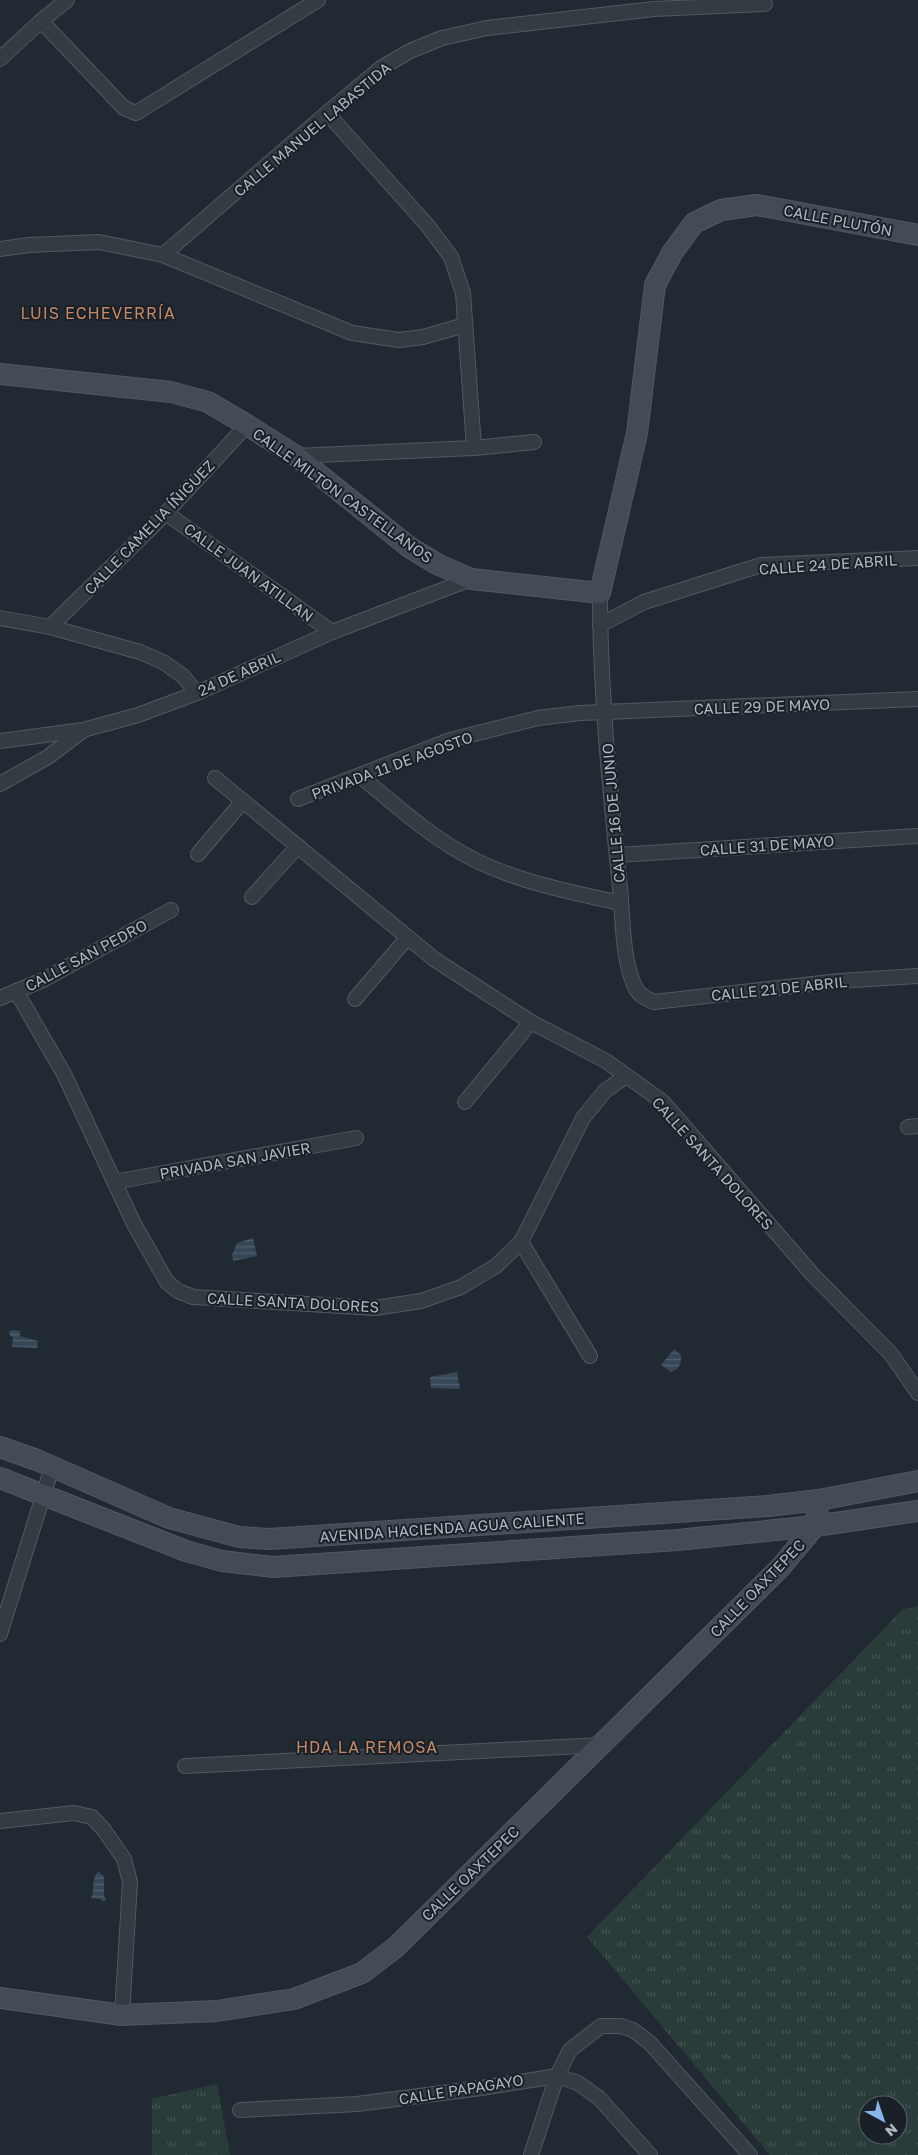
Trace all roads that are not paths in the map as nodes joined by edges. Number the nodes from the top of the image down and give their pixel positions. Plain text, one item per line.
1 (67, 0) edge
2 (318, 0) edge
3 (654, 4) edge
4 (765, 4) dead end
5 (41, 21) junction
6 (0, 60) edge
7 (327, 113) junction
8 (918, 235) edge
9 (0, 249) edge
10 (163, 255) junction
11 (465, 325) junction
12 (0, 374) edge
13 (247, 424) junction
14 (534, 442) dead end
15 (474, 448) junction
16 (296, 456) junction
17 (166, 513) junction
18 (918, 558) edge
19 (471, 579) junction
20 (600, 593) junction
21 (0, 618) edge
22 (600, 625) junction
23 (50, 627) junction
24 (332, 632) junction
25 (197, 693) junction
26 (918, 699) edge
27 (605, 712) junction
28 (83, 730) junction
29 (0, 742) edge
30 (360, 776) junction
31 (215, 778) dead end
32 (0, 784) edge
33 (298, 799) dead end
34 (243, 801) junction
35 (918, 836) edge
36 (298, 846) junction
37 (198, 854) dead end
38 (616, 855) junction
39 (252, 897) dead end
40 (621, 903) junction
41 (171, 910) dead end
42 (408, 937) junction
43 (918, 976) edge
44 (16, 991) junction
45 (642, 996) joint
46 (0, 998) edge
47 (355, 999) dead end
48 (531, 1022) junction
49 (626, 1076) junction
50 (464, 1102) dead end
51 (356, 1138) dead end
52 (114, 1182) junction
53 (521, 1242) junction
54 (590, 1356) dead end
55 (918, 1393) edge
56 (0, 1447) edge
57 (52, 1467) junction
58 (0, 1478) edge
59 (918, 1481) edge
60 (44, 1495) junction
61 (819, 1500) junction
62 (918, 1511) edge
63 (815, 1526) junction
64 (0, 1634) edge
65 (601, 1745) junction
66 (185, 1766) dead end
67 (0, 1821) edge
68 (0, 1998) edge
69 (122, 2015) junction
70 (557, 2076) junction
71 (240, 2110) dead end
72 (531, 2155) edge
73 (650, 2155) edge
74 (750, 2155) edge

1 - 5 street
2 - 5 street
3 - 4 street, CALLE MANUEL LABASTIDA
3 - 7 street, CALLE MANUEL LABASTIDA
5 - 6 street
7 - 10 street, CALLE MANUEL LABASTIDA
7 - 11 street
8 - 20 main road, CALLE PLUTÓN
9 - 10 street
10 - 11 street
11 - 15 street
12 - 13 main road, CALLE MILTON CASTELLANOS
13 - 16 main road, CALLE MILTON CASTELLANOS
13 - 17 street, CALLE CAMELIA ÍÑIGUEZ
14 - 15 street
15 - 16 street
16 - 19 main road, CALLE MILTON CASTELLANOS
17 - 23 street, CALLE CAMELIA ÍÑIGUEZ
17 - 24 street, CALLE JUAN ATILLAN
18 - 22 street, CALLE 24 DE ABRIL
19 - 20 main road, CALLE MILTON CASTELLANOS
19 - 24 street, 24 DE ABRIL
20 - 22 street
21 - 23 street
22 - 27 street, CALLE 16 DE JUNIO
23 - 25 street
24 - 25 street, 24 DE ABRIL
25 - 28 street, 24 DE ABRIL
26 - 27 street, CALLE 29 DE MAYO
27 - 30 street, PRIVADA 11 DE AGOSTO
27 - 38 street, CALLE 16 DE JUNIO
28 - 29 street, 24 DE ABRIL
28 - 32 street
30 - 33 street, PRIVADA 11 DE AGOSTO
30 - 40 street
31 - 34 street
34 - 36 street
34 - 37 street
35 - 38 street, CALLE 31 DE MAYO
36 - 39 street
36 - 42 street
38 - 40 street, CALLE 16 DE JUNIO
40 - 45 street, CALLE 16 DE JUNIO
41 - 44 street, CALLE SAN PEDRO
42 - 47 street
42 - 48 street
43 - 45 street, CALLE 21 DE ABRIL
44 - 46 street, CALLE SAN PEDRO
44 - 52 street, CALLE SANTA DOLORES
48 - 49 street
48 - 50 street
49 - 53 street, CALLE SANTA DOLORES
49 - 55 street, CALLE SANTA DOLORES
51 - 52 street, PRIVADA SAN JAVIER
52 - 53 street, CALLE SANTA DOLORES
53 - 54 street
56 - 57 main road, AVENIDA HACIENDA AGUA CALIENTE
57 - 60 street
57 - 61 main road, AVENIDA HACIENDA AGUA CALIENTE
58 - 60 main road, AVENIDA HACIENDA AGUA CALIENTE
59 - 61 main road, AVENIDA HACIENDA AGUA CALIENTE
60 - 63 main road, AVENIDA HACIENDA AGUA CALIENTE
60 - 64 street
61 - 63 main road, CALLE OAXTEPEC
62 - 63 main road, AVENIDA HACIENDA AGUA CALIENTE
63 - 65 main road, CALLE OAXTEPEC
65 - 66 street
65 - 69 main road, CALLE OAXTEPEC
67 - 69 street
68 - 69 main road, CALLE OAXTEPEC
70 - 71 street, CALLE PAPAGAYO
70 - 72 street
70 - 73 street, CALLE PAPAGAYO
70 - 74 street

